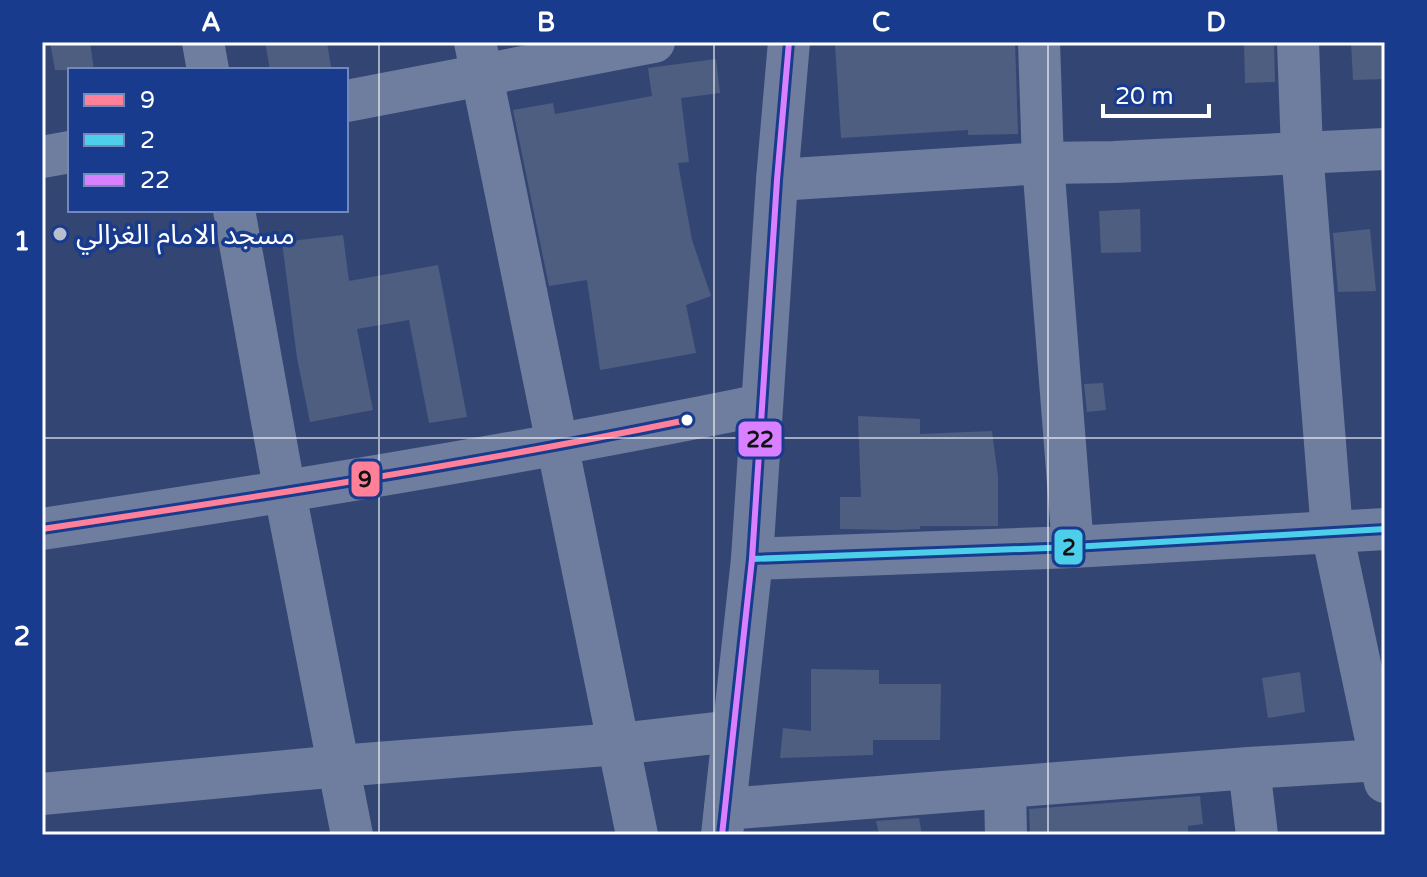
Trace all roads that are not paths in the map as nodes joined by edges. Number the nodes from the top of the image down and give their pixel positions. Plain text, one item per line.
1 (203, 42) edge
2 (654, 42) edge
3 (789, 42) edge
4 (1039, 42) edge
5 (1298, 42) edge
6 (478, 59) edge
7 (208, 68) edge
8 (348, 100) edge
9 (1385, 149) edge
10 (1302, 151) junction
11 (68, 152) edge
12 (42, 157) edge
13 (1043, 163) junction
14 (777, 180) junction
15 (234, 212) edge
16 (761, 405) junction
17 (558, 446) junction
18 (285, 493) junction
19 (42, 529) edge
20 (1385, 529) edge
21 (1332, 532) junction
22 (1073, 547) junction
23 (752, 559) junction
24 (733, 731) junction
25 (618, 744) junction
26 (339, 766) junction
27 (1249, 768) junction
28 (1382, 771) edge
29 (1005, 789) junction
30 (42, 794) edge
31 (723, 822) edge
32 (352, 835) edge
33 (637, 835) edge
34 (1006, 835) edge
35 (1257, 835) edge

1 - 7 street
2 - 6 street
3 - 14 street
4 - 13 street
5 - 10 street
6 - 8 street
6 - 17 street
9 - 10 street
10 - 13 street
10 - 21 street
11 - 12 street
13 - 14 street
13 - 22 street
14 - 16 street
15 - 18 street
16 - 17 street
16 - 23 street
17 - 18 street
17 - 25 street
18 - 19 street
18 - 26 street
20 - 21 street
21 - 22 street
21 - 28 street
22 - 23 street
23 - 24 street
24 - 25 street
24 - 31 street
25 - 26 street
25 - 33 street
26 - 30 street
26 - 32 street
27 - 28 street
27 - 29 street
27 - 35 street
29 - 31 street
29 - 34 street

